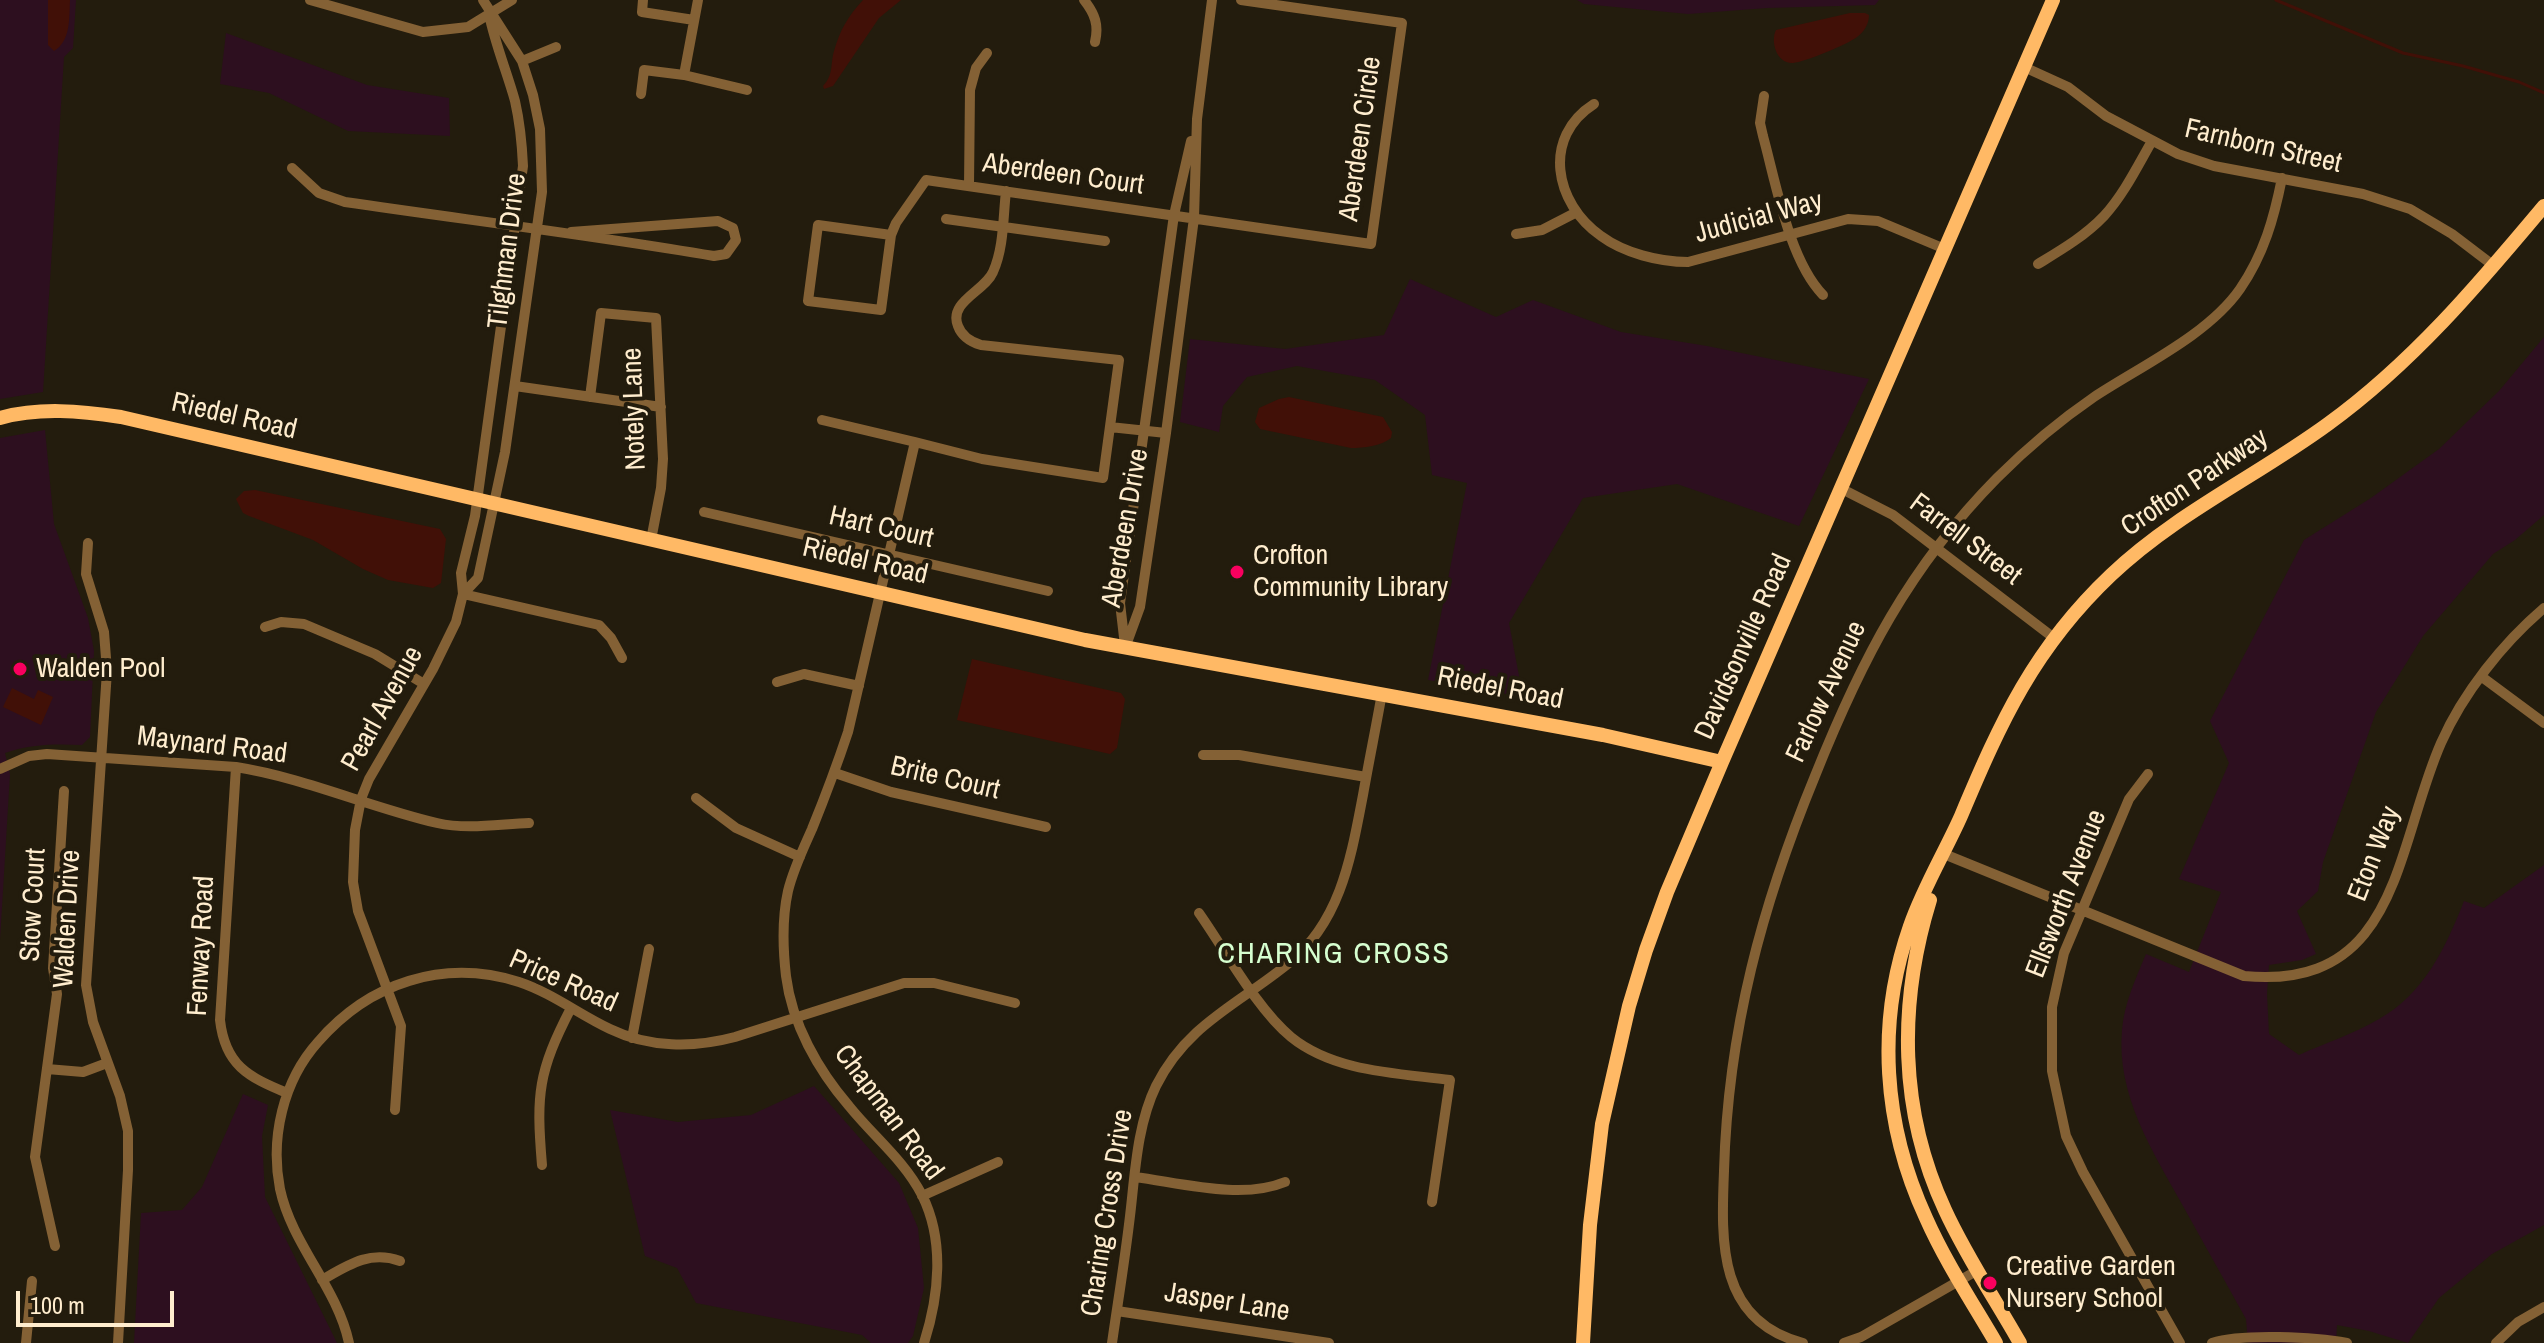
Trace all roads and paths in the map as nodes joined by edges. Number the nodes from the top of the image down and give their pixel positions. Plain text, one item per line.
1 (310, 0) edge
2 (483, 0) edge
3 (512, 0) edge
4 (643, 0) edge
5 (698, 0) edge
6 (1084, 0) edge
7 (1212, 0) edge
8 (1241, 0) edge
9 (2053, 0) edge
10 (489, 14) junction
11 (694, 20) junction
12 (1095, 42) dead end
13 (556, 47) dead end
14 (987, 53) dead end
15 (522, 61) junction
16 (2024, 67) junction
17 (684, 75) junction
18 (747, 90) dead end
19 (641, 94) dead end
20 (1764, 96) dead end
21 (1594, 104) dead end
22 (1197, 119) junction
23 (2152, 141) junction
24 (292, 168) dead end
25 (2282, 178) junction
26 (969, 186) junction
27 (1006, 191) junction
28 (2544, 206) edge
29 (1575, 213) junction
30 (1174, 215) junction
31 (1194, 218) junction
32 (946, 219) dead end
33 (516, 227) junction
34 (1002, 227) junction
35 (537, 230) junction
36 (571, 232) junction
37 (1516, 234) dead end
38 (891, 235) junction
39 (1791, 235) junction
40 (1105, 241) dead end
41 (1945, 249) junction
42 (2038, 264) dead end
43 (2494, 266) junction
44 (1823, 295) dead end
45 (515, 386) junction
46 (590, 397) junction
47 (661, 407) junction
48 (0, 418) edge
49 (822, 420) dead end
50 (1110, 427) junction
51 (1143, 430) junction
52 (1166, 433) junction
53 (915, 442) junction
54 (1842, 489) junction
55 (476, 500) junction
56 (493, 504) junction
57 (704, 512) dead end
58 (651, 540) junction
59 (88, 543) dead end
60 (1935, 547) junction
61 (890, 555) junction
62 (1048, 591) dead end
63 (881, 592) junction
64 (463, 594) junction
65 (2544, 608) edge
66 (265, 627) dead end
67 (2054, 638) junction
68 (1125, 648) junction
69 (622, 658) dead end
70 (2482, 677) junction
71 (777, 682) dead end
72 (424, 684) junction
73 (859, 686) junction
74 (1382, 693) junction
75 (2544, 723) edge
76 (1203, 755) dead end
77 (102, 758) junction
78 (1722, 762) junction
79 (236, 767) junction
80 (0, 769) edge
81 (835, 773) junction
82 (2148, 774) dead end
83 (1366, 777) junction
84 (64, 791) dead end
85 (696, 798) dead end
86 (361, 799) junction
87 (529, 823) dead end
88 (1046, 827) dead end
89 (1944, 854) junction
90 (800, 857) junction
91 (2082, 910) junction
92 (1199, 913) dead end
93 (649, 949) dead end
94 (388, 987) junction
95 (1252, 990) junction
96 (1015, 1003) dead end
97 (571, 1008) junction
98 (796, 1017) junction
99 (632, 1038) junction
100 (107, 1063) junction
101 (47, 1069) junction
102 (287, 1093) junction
103 (395, 1110) dead end
104 (998, 1162) dead end
105 (542, 1165) dead end
106 (1135, 1177) junction
107 (1285, 1182) dead end
108 (922, 1196) junction
109 (1432, 1202) dead end
110 (55, 1246) dead end
111 (400, 1261) dead end
112 (1978, 1270) junction
113 (322, 1280) junction
114 (1960, 1280) junction
115 (32, 1281) dead end
116 (2544, 1307) edge
117 (1117, 1311) junction
118 (1255, 1338) edge
119 (26, 1343) edge
120 (118, 1343) edge
121 (349, 1343) edge
122 (924, 1343) edge
123 (1112, 1343) edge
124 (1329, 1343) edge
125 (1583, 1343) edge
126 (1803, 1343) edge
127 (1844, 1343) edge
128 (1996, 1343) edge
129 (2020, 1343) edge
130 (2180, 1343) edge
131 (2212, 1343) edge
132 (2347, 1343) edge
133 (2496, 1343) edge

1 - 10 street
2 - 10 street, Tilghman Drive
3 - 10 street
4 - 11 street
5 - 11 street
6 - 12 street
7 - 22 street, Aberdeen Drive
8 - 31 street, Aberdeen Circle
9 - 16 street, Davidsonville Road
10 - 15 street, Tilghman Drive
10 - 33 street, Tilghman Drive
11 - 17 street
13 - 15 street
14 - 26 street
15 - 35 street, Tilghman Drive
16 - 23 street, Farnborn Street
16 - 41 street, Davidsonville Road
17 - 18 street
17 - 19 street
20 - 39 street
21 - 29 street
22 - 30 street, Aberdeen Drive
22 - 31 street, Aberdeen Drive
23 - 25 street, Farnborn Street
23 - 42 street
24 - 33 street
25 - 43 street, Farnborn Street
25 - 60 street, Farlow Avenue
26 - 27 street, Aberdeen Court
26 - 38 street, Aberdeen Court
27 - 30 street, Aberdeen Court
27 - 34 street
28 - 43 street, Crofton Parkway
29 - 37 street
29 - 39 street, Judicial Way
30 - 31 street, Aberdeen Court
30 - 51 street, Aberdeen Drive
31 - 52 street, Aberdeen Drive
32 - 34 street
33 - 35 street
33 - 55 street, Tilghman Drive
34 - 40 street
34 - 50 street
35 - 36 street
35 - 45 street, Tilghman Drive
36 - 36 street
38 - 38 street
39 - 41 street, Judicial Way
39 - 44 street
41 - 54 street, Davidsonville Road
43 - 67 street, Crofton Parkway
45 - 46 street
45 - 56 street, Tilghman Drive
46 - 47 street
46 - 47 street, Notely Lane
47 - 58 street, Notely Lane
48 - 55 street, Riedel Road
49 - 53 street
50 - 51 street
50 - 53 street
51 - 52 street
51 - 68 street, Aberdeen Drive
52 - 68 street, Aberdeen Drive
53 - 61 street, Chapman Road
54 - 60 street, Farrell Street
54 - 78 street, Davidsonville Road
55 - 56 street, Riedel Road
55 - 64 street, Pearl Avenue
56 - 58 street, Riedel Road
56 - 64 street, Pearl Avenue
57 - 61 street, Hart Court
58 - 63 street, Riedel Road
59 - 77 street, Walden Drive
60 - 67 street, Farrell Street
60 - 126 street, Farlow Avenue
61 - 62 street, Hart Court
61 - 63 street, Chapman Road
63 - 68 street, Riedel Road
63 - 73 street, Chapman Road
64 - 69 street
64 - 72 street, Pearl Avenue
65 - 70 street, Eton Way
66 - 72 street
67 - 89 street, Crofton Parkway
68 - 74 street, Riedel Road
70 - 75 street
70 - 91 street, Eton Way
71 - 73 street
72 - 86 street, Pearl Avenue
73 - 81 street, Chapman Road
74 - 78 street, Riedel Road
74 - 83 street, Charing Cross Drive
76 - 83 street
77 - 79 street, Maynard Road
77 - 80 street, Maynard Road
77 - 100 street, Walden Drive
78 - 125 street, Davidsonville Road
79 - 86 street, Maynard Road
79 - 102 street, Fenway Road
81 - 88 street, Brite Court
81 - 90 street, Chapman Road
82 - 91 street, Ellsworth Avenue
83 - 95 street, Charing Cross Drive
84 - 101 street, Stow Court
85 - 90 street
86 - 87 street, Maynard Road
86 - 94 street, Pearl Avenue
89 - 91 street, Eton Way
89 - 112 street, Crofton Parkway
89 - 114 street, Crofton Parkway
90 - 98 street, Chapman Road
91 - 130 street, Ellsworth Avenue
92 - 95 street
93 - 99 street
94 - 97 street, Price Road
94 - 102 street, Price Road
94 - 103 street, Pearl Avenue
95 - 106 street, Charing Cross Drive
95 - 109 street
96 - 98 street, Price Road
97 - 99 street, Price Road
97 - 105 street
98 - 99 street, Price Road
98 - 108 street, Chapman Road
100 - 101 street
100 - 120 street, Walden Drive
101 - 110 street, Stow Court
102 - 113 street, Price Road
104 - 108 street
106 - 107 street
106 - 117 street, Charing Cross Drive
108 - 122 street, Chapman Road
111 - 113 street
112 - 114 street
112 - 129 street, Crofton Parkway
113 - 121 street, Price Road
114 - 127 street
114 - 128 street, Crofton Parkway
115 - 119 street
116 - 133 street
117 - 118 street, Jasper Lane
117 - 123 street, Charing Cross Drive
118 - 124 street, Jasper Lane
131 - 132 street

